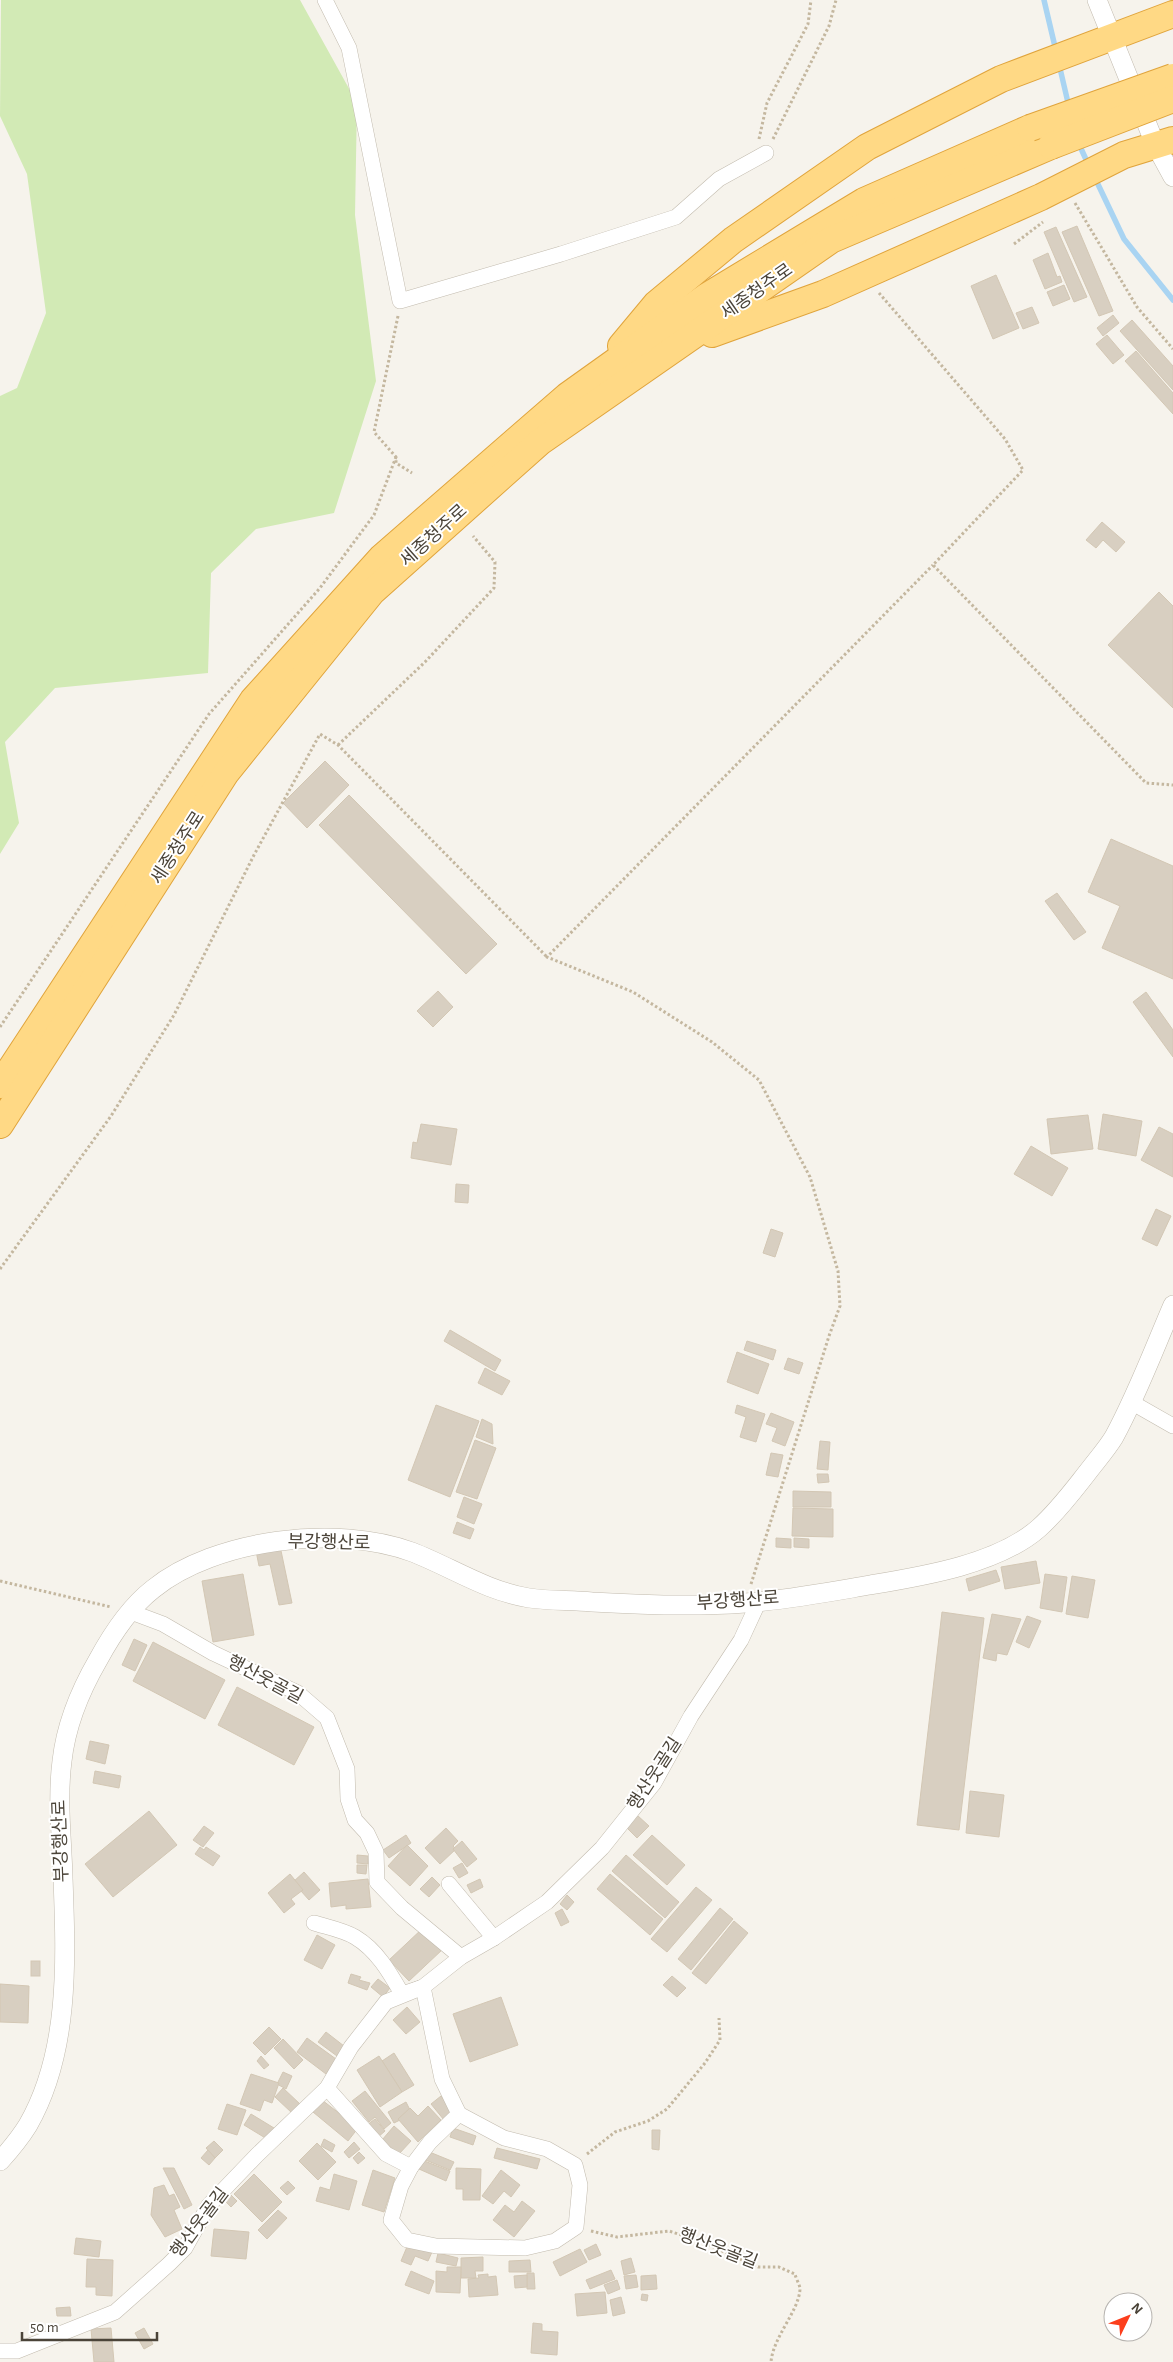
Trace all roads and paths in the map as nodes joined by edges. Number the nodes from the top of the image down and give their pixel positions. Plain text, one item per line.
1 (325, 0) edge
2 (811, 0) edge
3 (836, 0) edge
4 (1097, 0) edge
5 (1173, 14) edge
6 (1111, 36) junction
7 (1173, 77) edge
8 (1173, 99) edge
9 (1164, 142) edge
10 (760, 156) junction
11 (1173, 177) edge
12 (1045, 207) junction
13 (1066, 207) dead end
14 (1014, 244) dead end
15 (875, 289) dead end
16 (400, 301) junction
17 (680, 345) junction
18 (1173, 349) edge
19 (597, 375) junction
20 (412, 473) dead end
21 (473, 536) dead end
22 (932, 565) junction
23 (338, 745) junction
24 (1173, 785) edge
25 (546, 957) junction
26 (0, 1085) edge
27 (0, 1125) edge
28 (0, 1269) edge
29 (1173, 1305) edge
30 (1131, 1402) junction
31 (1173, 1426) edge
32 (0, 1581) edge
33 (752, 1602) junction
34 (131, 1612) junction
35 (449, 1884) dead end
36 (314, 1923) dead end
37 (494, 1938) junction
38 (461, 1957) junction
39 (423, 1987) junction
40 (402, 1994) junction
41 (719, 2018) dead end
42 (327, 2088) junction
43 (459, 2114) junction
44 (0, 2161) edge
45 (575, 2164) junction
46 (412, 2167) junction
47 (576, 2227) junction
48 (0, 2351) edge
49 (771, 2362) edge

1 - 16 street
2 - 10 path
3 - 10 path
4 - 6 street
5 - 6 highway
6 - 9 street
6 - 19 highway
7 - 19 highway, 세종청주로, bridge
8 - 17 highway, 세종청주로, bridge
9 - 11 street
9 - 12 highway
10 - 16 street
12 - 14 path
12 - 17 highway
13 - 18 path
15 - 22 path
16 - 20 path
17 - 27 highway, 세종청주로
19 - 26 highway, 세종청주로
21 - 23 path
22 - 24 path
22 - 25 path
23 - 25 path
23 - 28 path
25 - 33 path
29 - 30 street, 부강행산로
30 - 31 street
30 - 33 street, 부강행산로
32 - 34 path
33 - 34 street, 부강행산로
33 - 37 street, 행산웃골길
34 - 38 street, 행산웃골길
34 - 44 street, 부강행산로
35 - 37 street
36 - 40 street
37 - 38 street, 행산웃골길
38 - 39 street, 행산웃골길
39 - 40 street, 행산웃골길
39 - 43 street
40 - 42 street, 행산웃골길
41 - 45 path
42 - 46 street
42 - 48 street, 행산웃골길
43 - 45 street
43 - 46 street
45 - 47 street
46 - 47 street
47 - 49 path, 행산웃골길

